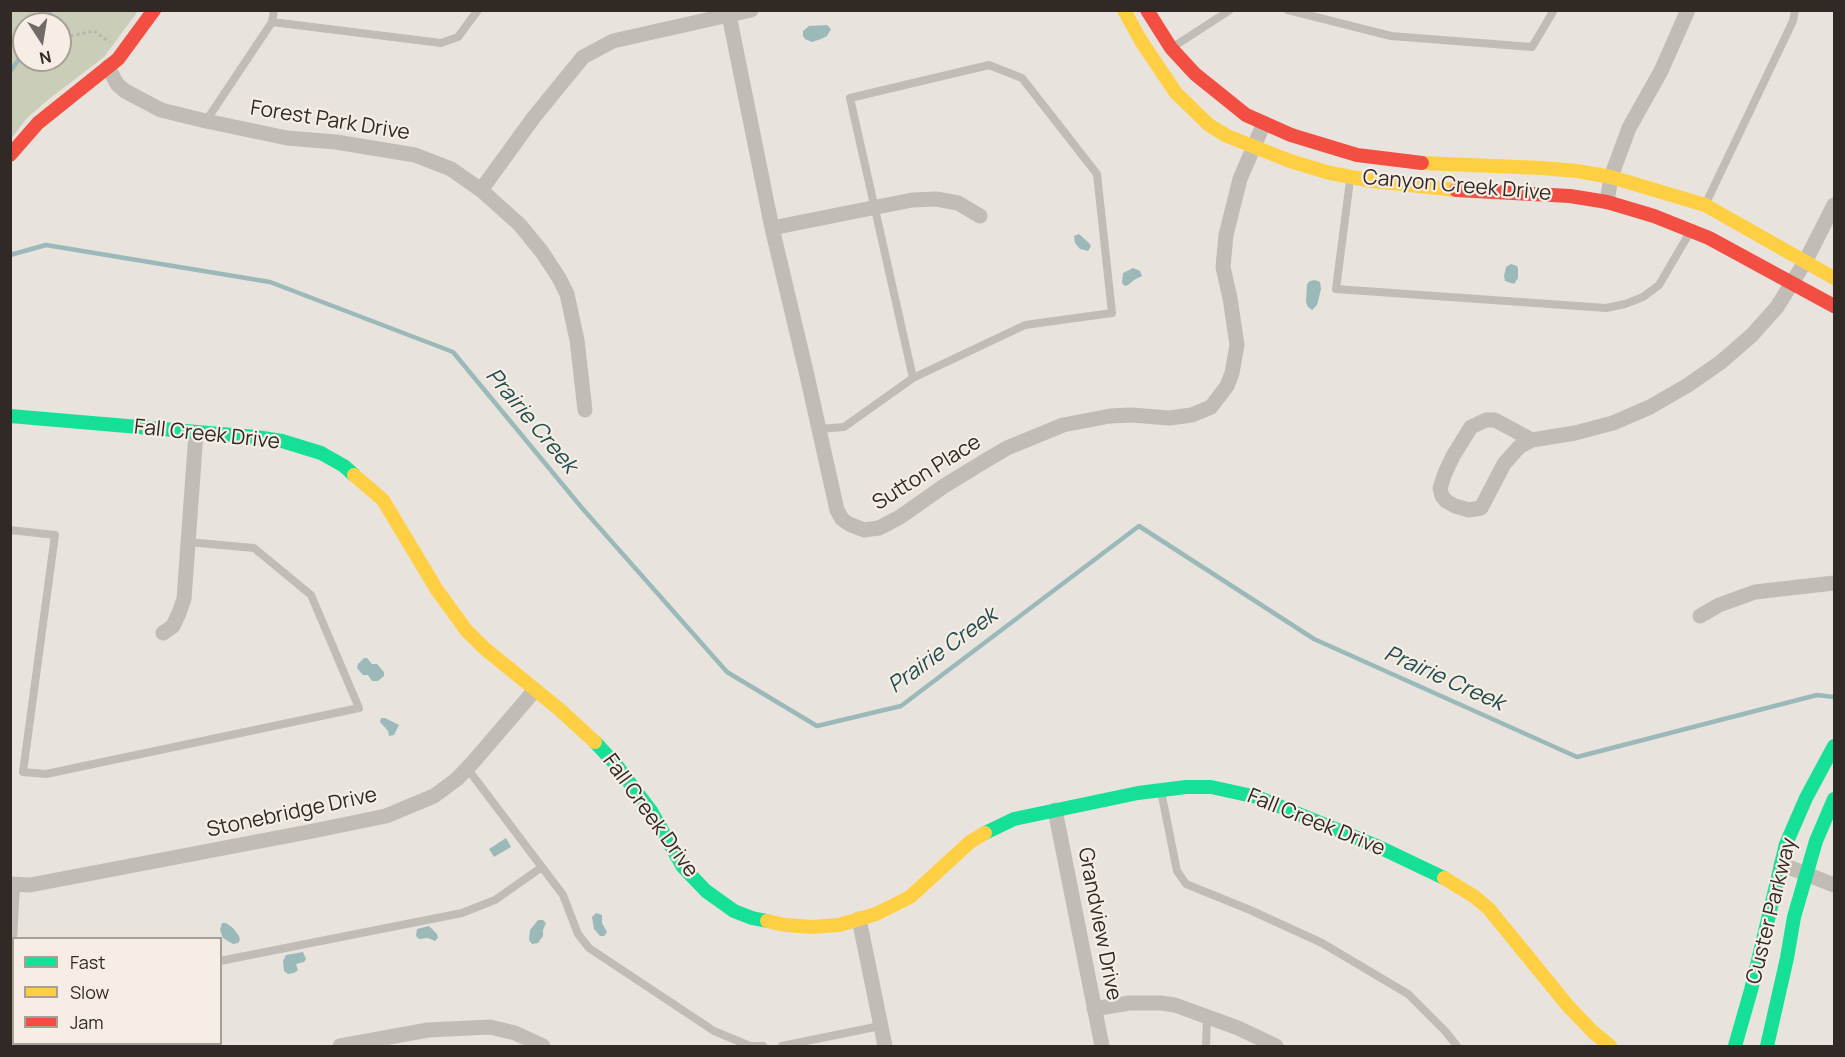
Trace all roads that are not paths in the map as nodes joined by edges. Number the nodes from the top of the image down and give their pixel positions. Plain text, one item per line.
1 (154, 10) edge
2 (274, 10) edge
3 (478, 10) edge
4 (751, 10) edge
5 (1124, 10) edge
6 (1147, 10) edge
7 (1230, 10) edge
8 (1288, 10) edge
9 (1554, 10) edge
10 (1688, 10) edge
11 (1795, 10) edge
12 (729, 15) junction
13 (272, 22) junction
14 (1171, 48) junction
15 (108, 67) junction
16 (206, 122) junction
17 (1264, 123) junction
18 (1254, 148) junction
19 (10, 155) edge
20 (1357, 155) junction
21 (1350, 177) junction
22 (1611, 177) junction
23 (481, 190) junction
24 (1607, 202) junction
25 (1705, 205) junction
26 (1834, 205) edge
27 (875, 207) junction
28 (980, 216) dead end
29 (772, 228) junction
30 (1691, 231) junction
31 (1805, 262) junction
32 (1834, 278) edge
33 (1791, 283) junction
34 (1834, 306) edge
35 (913, 378) junction
36 (585, 410) dead end
37 (10, 416) edge
38 (819, 429) junction
39 (196, 433) junction
40 (1532, 440) junction
41 (10, 530) edge
42 (188, 542) junction
43 (1834, 584) edge
44 (1701, 616) dead end
45 (163, 633) dead end
46 (535, 690) junction
47 (1834, 747) edge
48 (467, 768) junction
49 (1161, 789) junction
50 (1834, 799) edge
51 (1055, 810) junction
52 (1781, 864) junction
53 (542, 867) junction
54 (1806, 874) junction
55 (13, 884) edge
56 (1834, 885) edge
57 (858, 919) junction
58 (12, 937) edge
59 (222, 961) edge
60 (1094, 1009) junction
61 (1207, 1017) junction
62 (880, 1026) junction
63 (340, 1047) edge
64 (543, 1047) edge
65 (763, 1047) edge
66 (782, 1047) edge
67 (885, 1047) edge
68 (1102, 1047) edge
69 (1206, 1047) edge
70 (1276, 1047) edge
71 (1457, 1047) edge
72 (1610, 1047) edge
73 (1735, 1047) edge
74 (1767, 1047) edge

1 - 15 street
2 - 13 lane
3 - 13 lane
4 - 12 street
5 - 18 street, Canyon Creek Drive
6 - 14 street, Canyon Creek Drive
7 - 14 lane
8 - 9 lane
10 - 22 street
11 - 25 lane
12 - 23 street
12 - 29 street, Sutton Place
13 - 16 lane
14 - 17 street, Canyon Creek Drive
15 - 16 street, Forest Park Drive
15 - 19 street
16 - 23 street, Forest Park Drive
17 - 18 street, Sutton Place
17 - 20 street, Canyon Creek Drive
18 - 21 street, Canyon Creek Drive
18 - 38 street, Sutton Place
20 - 21 lane
20 - 22 street, Canyon Creek Drive
21 - 24 street, Canyon Creek Drive
21 - 30 lane
22 - 24 street
22 - 25 street, Canyon Creek Drive
23 - 36 street, Forest Park Drive
24 - 30 street, Canyon Creek Drive
25 - 31 street, Canyon Creek Drive
26 - 31 street
27 - 28 street
27 - 29 street
27 - 35 lane
27 - 35 lane
29 - 38 street, Sutton Place
30 - 33 street, Canyon Creek Drive
31 - 32 street, Canyon Creek Drive
31 - 33 street
33 - 34 street, Canyon Creek Drive
33 - 40 street
35 - 38 lane
37 - 39 street, Fall Creek Drive
39 - 42 street
39 - 46 street, Fall Creek Drive
40 - 40 street
41 - 42 lane
42 - 45 street
43 - 44 street
46 - 48 street, Stonebridge Drive
46 - 57 street, Fall Creek Drive
47 - 52 street, Custer Parkway
48 - 53 lane
48 - 55 street, Stonebridge Drive
49 - 51 street, Fall Creek Drive
49 - 71 lane
49 - 72 street, Fall Creek Drive
50 - 54 street, Custer Parkway
51 - 57 street, Fall Creek Drive
51 - 60 street, Grandview Drive
52 - 54 street
52 - 73 street, Custer Parkway
53 - 59 lane
53 - 65 lane
54 - 56 street
54 - 74 street, Custer Parkway
55 - 58 lane
57 - 62 street
60 - 61 street
60 - 68 street, Grandview Drive
61 - 69 lane
61 - 70 street
62 - 66 lane
62 - 67 street
63 - 64 street

